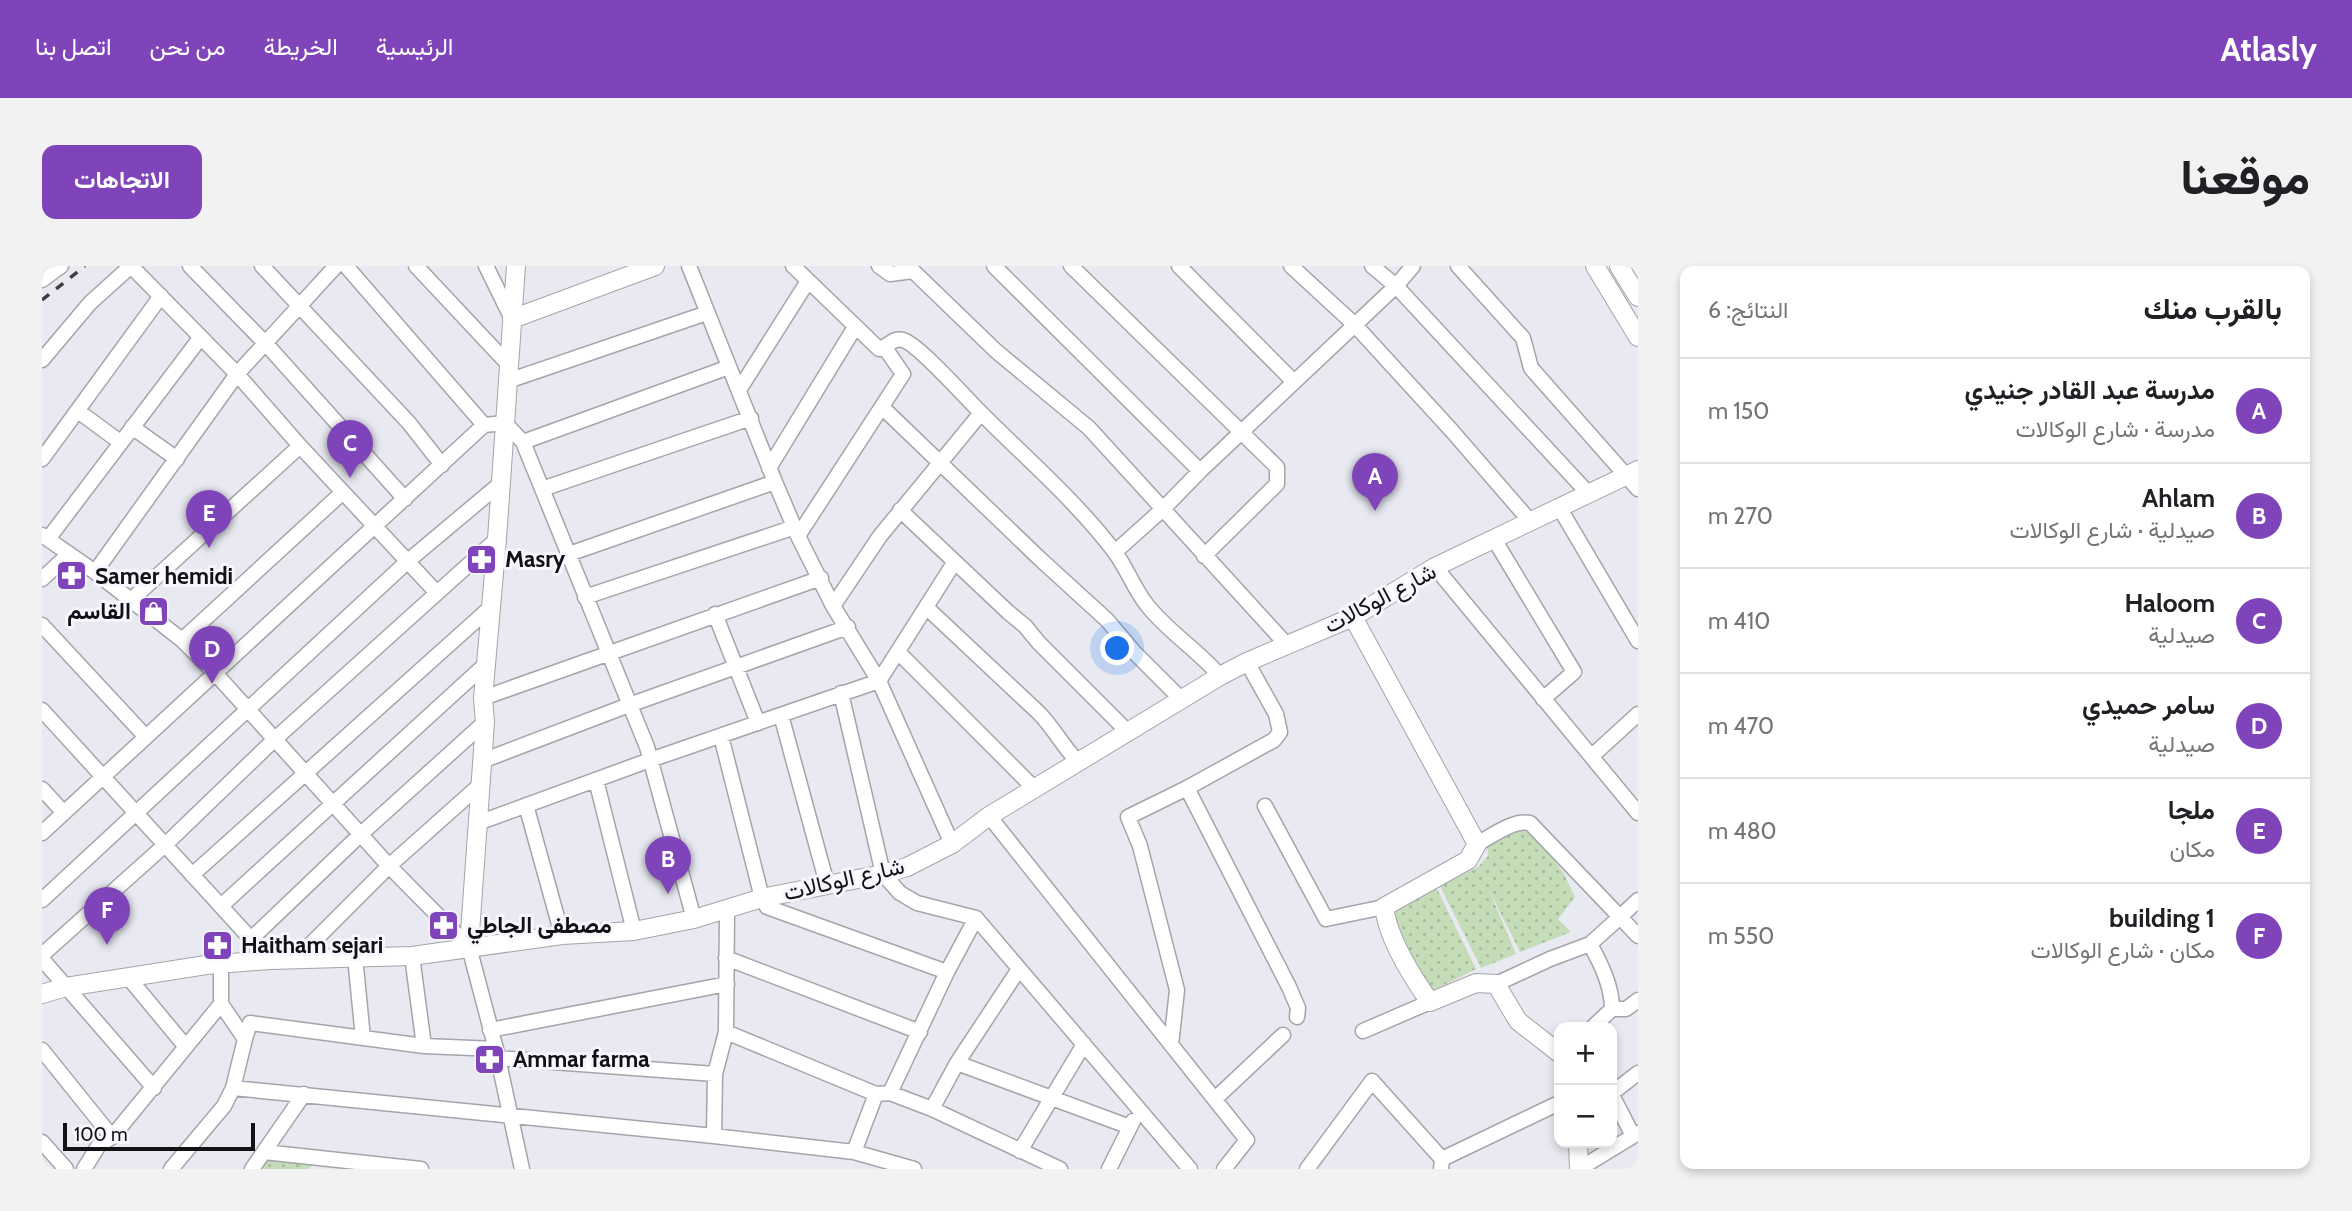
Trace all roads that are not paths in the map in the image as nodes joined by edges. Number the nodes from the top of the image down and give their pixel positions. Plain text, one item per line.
1 (61, 266) edge
2 (131, 266) edge
3 (190, 266) edge
4 (262, 266) edge
5 (337, 266) edge
6 (346, 266) edge
7 (416, 266) edge
8 (486, 266) edge
9 (516, 266) edge
10 (655, 266) edge
11 (689, 266) edge
12 (793, 266) edge
13 (879, 266) edge
14 (993, 266) edge
15 (1072, 266) edge
16 (1179, 266) edge
17 (1292, 266) edge
18 (1372, 266) edge
19 (1413, 266) edge
20 (1595, 266) edge
21 (1619, 266) edge
22 (914, 268) edge
23 (1466, 269) edge
24 (42, 280) edge
25 (808, 281) junction
26 (1396, 286) junction
27 (161, 296) junction
28 (1638, 298) edge
29 (299, 307) junction
30 (706, 313) junction
31 (512, 319) junction
32 (1354, 324) junction
33 (855, 327) junction
34 (201, 337) junction
35 (1638, 337) edge
36 (267, 345) junction
37 (885, 348) junction
38 (42, 360) edge
39 (729, 367) junction
40 (508, 372) junction
41 (237, 374) junction
42 (1294, 382) junction
43 (739, 390) junction
44 (883, 408) junction
45 (78, 411) junction
46 (981, 413) junction
47 (751, 418) junction
48 (505, 423) junction
49 (484, 425) junction
50 (132, 427) junction
51 (1241, 432) junction
52 (120, 442) junction
53 (523, 442) junction
54 (300, 446) junction
55 (177, 458) junction
56 (42, 459) edge
57 (940, 463) junction
58 (442, 464) junction
59 (769, 468) junction
60 (1200, 471) junction
61 (1634, 478) edge
62 (775, 482) junction
63 (501, 483) junction
64 (542, 489) junction
65 (343, 492) junction
66 (1588, 493) junction
67 (405, 499) junction
68 (1559, 507) junction
69 (1163, 509) junction
70 (900, 510) junction
71 (1530, 521) junction
72 (376, 527) junction
73 (797, 532) junction
74 (45, 537) edge
75 (497, 538) junction
76 (1494, 539) junction
77 (1115, 552) junction
78 (69, 554) junction
79 (569, 554) junction
80 (1204, 556) junction
81 (408, 561) junction
82 (954, 563) junction
83 (1435, 567) junction
84 (95, 572) junction
85 (821, 578) junction
86 (42, 579) edge
87 (438, 593) junction
88 (586, 597) junction
89 (131, 600) junction
90 (833, 606) junction
91 (491, 607) junction
92 (926, 607) junction
93 (715, 614) junction
94 (1353, 617) junction
95 (42, 625) edge
96 (848, 627) junction
97 (182, 640) junction
98 (1638, 640) edge
99 (1287, 645) junction
100 (608, 652) junction
101 (898, 652) junction
102 (1247, 662) junction
103 (487, 663) junction
104 (736, 667) junction
105 (215, 673) junction
106 (1220, 676) junction
107 (879, 681) junction
108 (841, 693) junction
109 (483, 698) junction
110 (1180, 698) junction
111 (1543, 699) junction
112 (629, 705) junction
113 (247, 709) junction
114 (42, 710) edge
115 (1638, 713) edge
116 (781, 715) junction
117 (485, 722) junction
118 (758, 723) junction
119 (1127, 731) junction
120 (720, 736) junction
121 (146, 737) junction
122 (275, 739) junction
123 (1592, 755) junction
124 (650, 760) junction
125 (482, 761) junction
126 (1077, 761) junction
127 (304, 772) junction
128 (103, 777) junction
129 (596, 780) junction
130 (481, 784) junction
131 (1034, 788) junction
132 (1187, 788) junction
133 (42, 789) edge
134 (332, 803) junction
135 (526, 805) junction
136 (1265, 806) dead end
137 (135, 812) junction
138 (64, 813) junction
139 (1638, 813) edge
140 (989, 816) junction
141 (478, 823) junction
142 (42, 833) edge
143 (361, 834) junction
144 (952, 844) junction
145 (1477, 844) junction
146 (165, 845) junction
147 (389, 866) junction
148 (192, 874) junction
149 (883, 874) junction
150 (827, 884) junction
151 (762, 898) junction
152 (42, 900) edge
153 (1638, 900) edge
154 (221, 906) junction
155 (1384, 907) junction
156 (727, 910) junction
157 (1620, 917) junction
158 (976, 918) junction
159 (694, 919) junction
160 (634, 931) junction
161 (562, 934) junction
162 (1638, 936) edge
163 (251, 939) junction
164 (1590, 944) junction
165 (469, 947) junction
166 (412, 956) junction
167 (42, 957) edge
168 (355, 957) junction
169 (726, 958) junction
170 (296, 959) junction
171 (270, 960) junction
172 (221, 964) junction
173 (1019, 969) junction
174 (947, 972) junction
175 (128, 977) junction
176 (727, 984) junction
177 (1496, 984) junction
178 (66, 987) junction
179 (42, 995) edge
180 (1638, 1000) edge
181 (1430, 1002) junction
182 (220, 1004) junction
183 (1612, 1009) junction
184 (1297, 1017) dead end
185 (1598, 1022) edge
186 (490, 1030) junction
187 (1363, 1031) dead end
188 (726, 1032) junction
189 (919, 1032) junction
190 (1283, 1035) dead end
191 (363, 1038) junction
192 (245, 1039) junction
193 (1084, 1044) junction
194 (1171, 1045) junction
195 (424, 1046) junction
196 (186, 1047) junction
197 (1554, 1049) edge
198 (42, 1050) edge
199 (496, 1054) junction
200 (957, 1063) junction
201 (1638, 1073) edge
202 (715, 1074) junction
203 (154, 1088) junction
204 (233, 1088) junction
205 (1617, 1090) edge
206 (304, 1094) junction
207 (883, 1094) junction
208 (1052, 1099) junction
209 (1214, 1100) junction
210 (1617, 1103) edge
211 (1554, 1106) edge
212 (1140, 1108) junction
213 (932, 1109) junction
214 (512, 1116) junction
215 (1130, 1127) junction
216 (1635, 1134) edge
217 (713, 1136) junction
218 (112, 1137) junction
219 (42, 1142) edge
220 (1578, 1148) edge
221 (1020, 1151) junction
222 (264, 1152) junction
223 (854, 1152) junction
224 (1442, 1164) edge
225 (1186, 1167) edge
226 (87, 1168) edge
227 (66, 1169) edge
228 (171, 1169) edge
229 (252, 1169) edge
230 (421, 1169) edge
231 (522, 1169) edge
232 (914, 1169) edge
233 (1060, 1169) edge
234 (1109, 1169) edge
235 (1224, 1169) edge
236 (1307, 1169) edge
237 (1579, 1169) edge

1 - 24 street
2 - 27 street
2 - 38 street
3 - 36 street
4 - 29 street
5 - 29 street
6 - 49 street
7 - 40 street
8 - 31 street
9 - 31 street
10 - 31 street
11 - 30 street
12 - 25 street
13 - 22 street
14 - 60 street
15 - 51 street
16 - 42 street
17 - 32 street
18 - 26 street
19 - 26 street
20 - 35 street
21 - 28 street
22 - 69 street
23 - 61 street
25 - 33 street
25 - 43 street
26 - 32 street
26 - 66 street
27 - 34 street
27 - 45 street
29 - 36 street
29 - 58 street
30 - 39 street
30 - 40 street
31 - 40 street
32 - 42 street
32 - 71 street
33 - 37 street
33 - 59 street
34 - 41 street
34 - 50 street
36 - 41 street
36 - 67 street
37 - 44 street
37 - 46 street
39 - 43 street
39 - 53 street
40 - 48 street
41 - 54 street
41 - 55 street
42 - 51 street
43 - 47 street
44 - 57 street
44 - 73 street
45 - 52 street
45 - 56 street
46 - 57 street
46 - 77 street
47 - 59 street
47 - 64 street
48 - 49 street
48 - 53 street
48 - 63 street
49 - 58 street
50 - 52 street
50 - 55 street
51 - 60 street
51 - 80 street
52 - 74 street
53 - 64 street
54 - 65 street
54 - 89 street
55 - 84 street
57 - 70 street
57 - 110 street
58 - 67 street
59 - 62 street
60 - 69 street
61 - 66 street, شارع الوكالات
62 - 73 street
62 - 79 street
63 - 75 street
63 - 81 street
64 - 79 street
65 - 72 street
65 - 97 street
66 - 68 street, شارع الوكالات
67 - 72 street
68 - 71 street, شارع الوكالات
68 - 98 street
69 - 77 street
69 - 80 street
70 - 82 street
70 - 90 street
71 - 76 street, شارع الوكالات
72 - 81 street
72 - 105 street
73 - 85 street
73 - 88 street
74 - 78 street
75 - 87 street
75 - 91 street
76 - 83 street, شارع الوكالات
76 - 111 street
77 - 106 street
78 - 84 street
78 - 86 street
79 - 88 street
80 - 99 street
81 - 87 street
81 - 113 street
82 - 92 street
82 - 119 street
83 - 94 street, شارع الوكالات
83 - 111 street
84 - 89 street
85 - 90 street
85 - 93 street
87 - 122 street
88 - 100 street
89 - 97 street
90 - 96 street
91 - 103 street
91 - 127 street
92 - 101 street
92 - 126 street
93 - 100 street
93 - 104 street
94 - 99 street, شارع الوكالات
94 - 145 street
95 - 121 street
96 - 104 street
96 - 107 street
97 - 105 street
99 - 102 street, شارع الوكالات
100 - 109 street
100 - 112 street
101 - 107 street
101 - 131 street
102 - 106 street, شارع الوكالات
102 - 132 street
103 - 109 street
103 - 134 street
104 - 112 street
104 - 118 street
105 - 113 street
105 - 121 street
106 - 110 street, شارع الوكالات
107 - 108 street
107 - 144 street
108 - 116 street
108 - 149 street
109 - 117 street
110 - 119 street, شارع الوكالات
111 - 123 street
112 - 124 street
112 - 125 street
113 - 122 street
113 - 137 street
114 - 128 street
115 - 123 street
116 - 118 street
116 - 150 street
117 - 125 street
117 - 143 street
118 - 120 street
119 - 126 street, شارع الوكالات
120 - 124 street
120 - 151 street
121 - 128 street
122 - 127 street
122 - 146 street
123 - 139 street
124 - 129 street
124 - 159 street
125 - 130 street
126 - 131 street, شارع الوكالات
127 - 134 street
127 - 148 street
128 - 137 street
128 - 138 street
129 - 135 street
129 - 160 street
130 - 141 street
130 - 147 street
131 - 140 street, شارع الوكالات
132 - 184 street
132 - 194 street
133 - 138 street
134 - 143 street
134 - 154 street
135 - 141 street
135 - 161 street
136 - 155 street
137 - 146 street
137 - 152 street
138 - 142 street
140 - 144 street, شارع الوكالات
140 - 194 street
141 - 165 street
143 - 147 street
143 - 163 street
144 - 149 street, شارع الوكالات
145 - 155 street
145 - 157 street
146 - 148 street
146 - 167 street
147 - 165 street
147 - 170 street
148 - 154 street
149 - 150 street, شارع الوكالات
149 - 158 street
150 - 151 street, شارع الوكالات
151 - 156 street, شارع الوكالات
151 - 174 street
153 - 157 street
154 - 163 street
155 - 181 street
156 - 159 street, شارع الوكالات
156 - 169 street
157 - 162 street
157 - 164 street
158 - 173 street
158 - 174 street
159 - 160 street, شارع الوكالات
160 - 161 street, شارع الوكالات
161 - 165 street, شارع الوكالات
163 - 171 street
164 - 177 street
164 - 183 street
165 - 166 street, شارع الوكالات
165 - 186 street
166 - 168 street, شارع الوكالات
166 - 195 street
167 - 178 street
168 - 170 street, شارع الوكالات
168 - 191 street
169 - 176 street
169 - 189 street
170 - 171 street, شارع الوكالات
171 - 172 street, شارع الوكالات
172 - 175 street, شارع الوكالات
172 - 182 street
173 - 193 street
173 - 200 street
174 - 189 street
175 - 178 street, شارع الوكالات
175 - 196 street
176 - 186 street
176 - 188 street
177 - 181 street
177 - 197 street
178 - 179 street, شارع الوكالات
178 - 203 street
180 - 183 street
181 - 187 street
182 - 192 street
182 - 196 street
183 - 185 street
186 - 199 street
188 - 202 street
188 - 207 street
189 - 207 street
190 - 209 street
191 - 192 street
191 - 195 street
192 - 204 street
193 - 208 street
193 - 212 street
194 - 209 street
195 - 199 street
196 - 203 street
198 - 218 street
199 - 202 street
199 - 214 street
200 - 208 street
200 - 213 street
201 - 205 street
202 - 217 street
203 - 218 street
204 - 206 street
204 - 228 street
206 - 214 street
206 - 222 street
207 - 213 street
207 - 223 street
208 - 215 street
208 - 221 street
209 - 235 street
210 - 216 street
211 - 224 street
212 - 215 street
212 - 225 street
213 - 221 street
214 - 217 street
214 - 231 street
215 - 234 street
216 - 237 street
217 - 223 street
218 - 226 street
219 - 227 street
220 - 237 street
221 - 233 street
222 - 229 street
222 - 230 street
223 - 232 street
224 - 236 street

